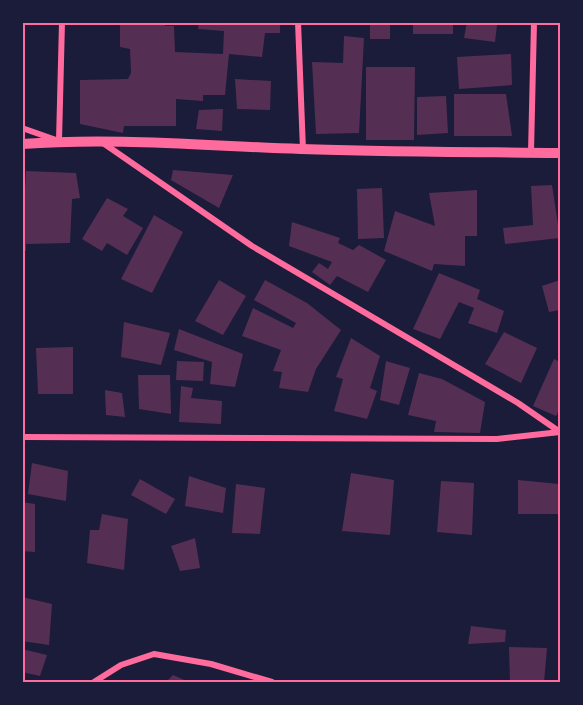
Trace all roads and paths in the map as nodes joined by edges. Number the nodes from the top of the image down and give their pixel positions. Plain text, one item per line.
1 (62, 22) edge
2 (298, 22) edge
3 (534, 22) edge
4 (22, 128) edge
5 (58, 141) junction
6 (100, 141) junction
7 (22, 144) edge
8 (303, 150) junction
9 (531, 152) junction
10 (561, 153) edge
11 (561, 432) edge
12 (22, 437) edge
13 (94, 682) edge
14 (272, 682) edge

1 - 5 street
2 - 8 street
3 - 9 street
4 - 5 street
5 - 6 street
5 - 7 street
6 - 8 street
6 - 11 street
8 - 9 street
9 - 10 street
11 - 12 street
13 - 14 street

